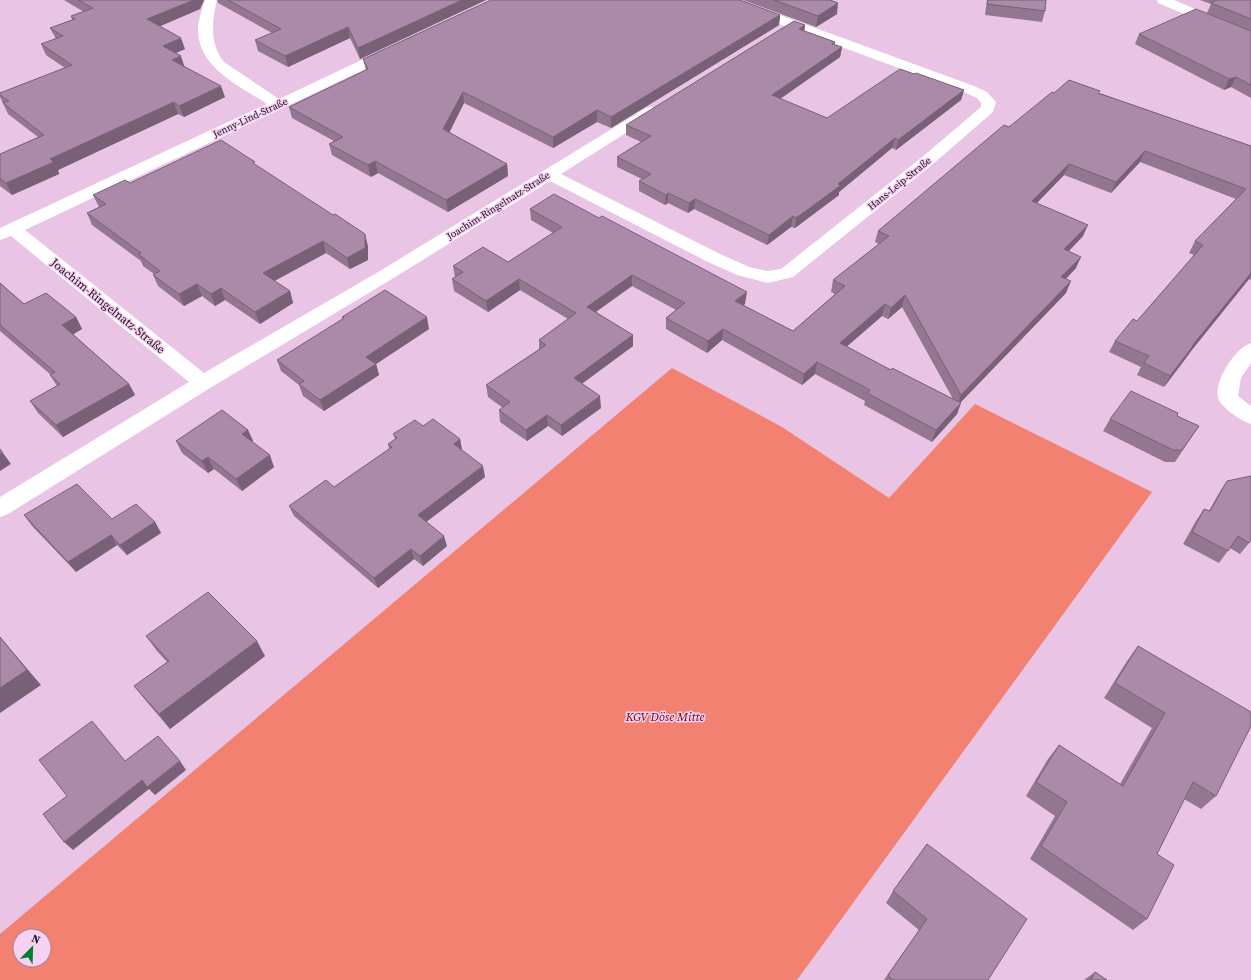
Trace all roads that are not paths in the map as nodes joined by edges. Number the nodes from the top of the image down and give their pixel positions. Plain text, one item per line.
1 (211, 0) edge
2 (727, 0) edge
3 (1163, 0) edge
4 (792, 24) junction
5 (773, 36) edge
6 (1251, 38) edge
7 (405, 44) edge
8 (666, 102) edge
9 (277, 104) junction
10 (549, 174) junction
11 (6, 232) edge
12 (1251, 350) edge
13 (203, 383) junction
14 (1251, 417) edge
15 (0, 508) edge

1 - 9 street
2 - 4 street, Hans-Leip-Straße
3 - 6 street
4 - 5 street
4 - 10 street, Hans-Leip-Straße
7 - 9 street, Jenny-Lind-Straße
8 - 10 street, Joachim-Ringelnatz-Straße
9 - 11 street, Jenny-Lind-Straße
10 - 13 street, Joachim-Ringelnatz-Straße
11 - 13 street, Joachim-Ringelnatz-Straße
12 - 14 street
13 - 15 street, Joachim-Ringelnatz-Straße

